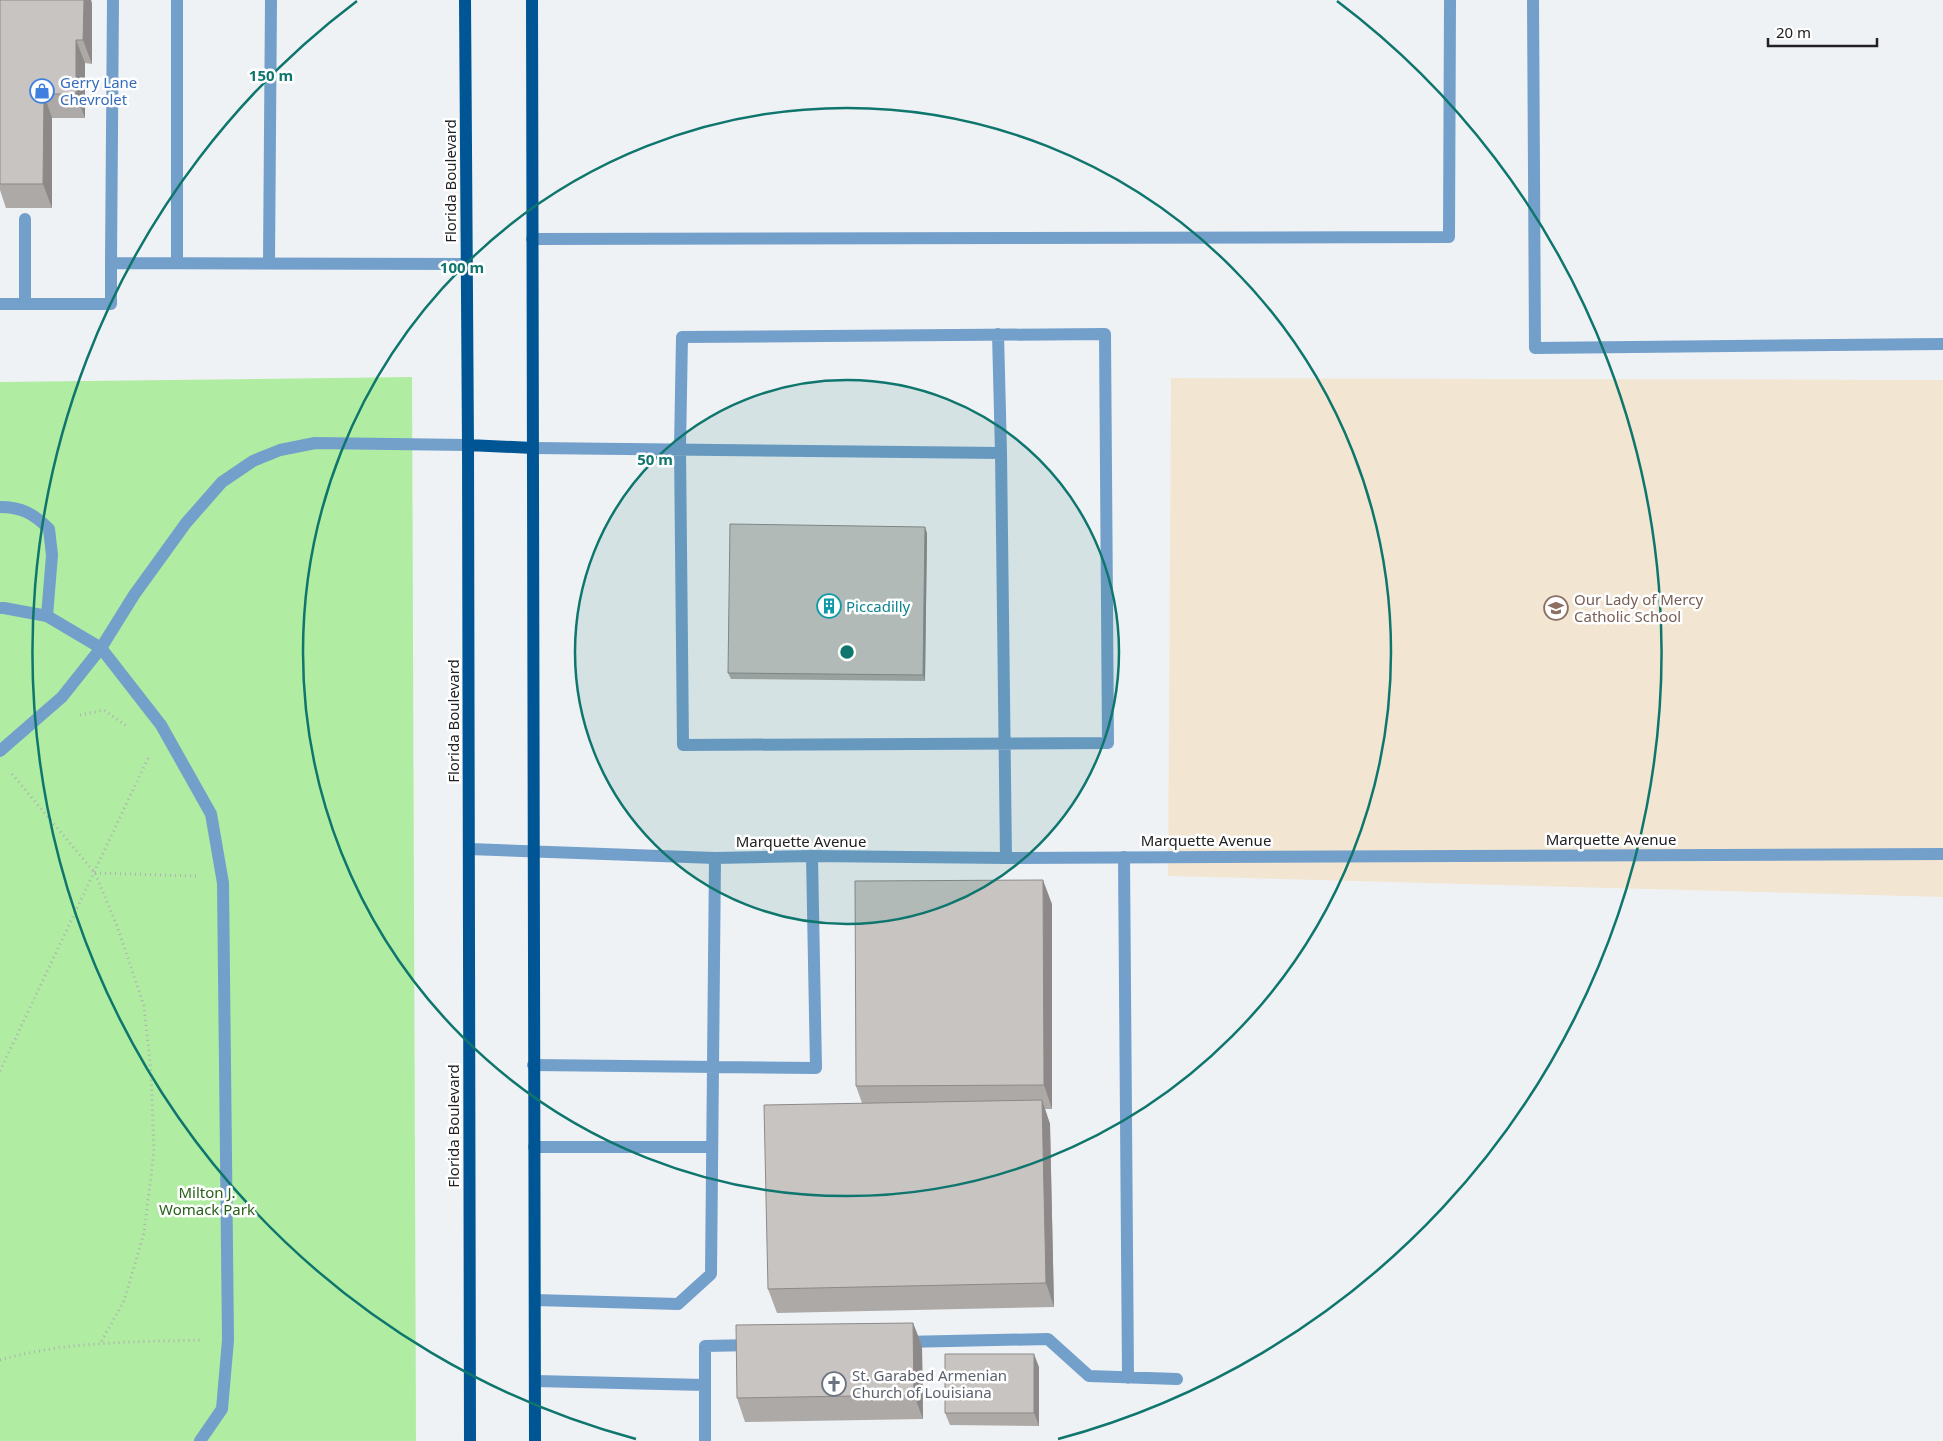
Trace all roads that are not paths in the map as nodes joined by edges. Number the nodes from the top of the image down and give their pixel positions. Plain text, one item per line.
1 (113, 0) edge
2 (178, 0) edge
3 (271, 0) edge
4 (465, 0) edge
5 (532, 0) edge
6 (1450, 0) edge
7 (1533, 0) edge
8 (25, 219) dead end
9 (532, 239) junction
10 (111, 263) junction
11 (177, 263) junction
12 (269, 263) junction
13 (467, 264) junction
14 (0, 304) edge
15 (25, 304) junction
16 (998, 334) junction
17 (1943, 344) edge
18 (468, 445) junction
19 (533, 448) junction
20 (680, 448) junction
21 (1001, 453) junction
22 (0, 507) edge
23 (0, 608) edge
24 (48, 616) junction
25 (101, 648) junction
26 (1005, 744) junction
27 (0, 751) edge
28 (469, 850) junction
29 (533, 852) junction
30 (1943, 854) edge
31 (812, 856) junction
32 (1124, 857) junction
33 (715, 858) junction
34 (1006, 858) junction
35 (533, 1065) junction
36 (712, 1067) junction
37 (534, 1147) junction
38 (712, 1147) junction
39 (535, 1300) junction
40 (891, 1342) edge
41 (763, 1344) edge
42 (1128, 1378) junction
43 (1177, 1379) dead end
44 (535, 1381) junction
45 (705, 1385) junction
46 (200, 1441) edge
47 (470, 1441) edge
48 (535, 1441) edge
49 (705, 1441) edge

1 - 10 street
2 - 11 street
3 - 12 street
4 - 13 main road, Florida Boulevard
5 - 9 main road
6 - 9 street
7 - 17 street
8 - 15 street
9 - 19 main road
10 - 11 street
10 - 15 street
11 - 12 street
12 - 13 street
13 - 18 main road, Florida Boulevard
14 - 15 street
16 - 20 street
16 - 21 street
16 - 26 street
18 - 19 main road
18 - 25 street
18 - 28 main road, Florida Boulevard
19 - 20 street
19 - 29 main road
20 - 21 street
20 - 26 street
21 - 26 street
22 - 24 street
23 - 24 street
24 - 25 street
25 - 27 street
25 - 46 street
26 - 34 street
28 - 29 street, Marquette Avenue
28 - 47 main road, Florida Boulevard
29 - 33 street, Marquette Avenue
29 - 35 main road
30 - 32 street, Marquette Avenue
31 - 33 street, Marquette Avenue
31 - 34 street, Marquette Avenue
31 - 36 street
32 - 34 street, Marquette Avenue
32 - 42 street
33 - 36 street
35 - 36 street
35 - 37 main road
36 - 38 street
37 - 38 street
37 - 39 main road
38 - 39 street
39 - 44 main road
40 - 42 street
41 - 45 street
42 - 43 street
44 - 45 street
44 - 48 main road
45 - 49 street

